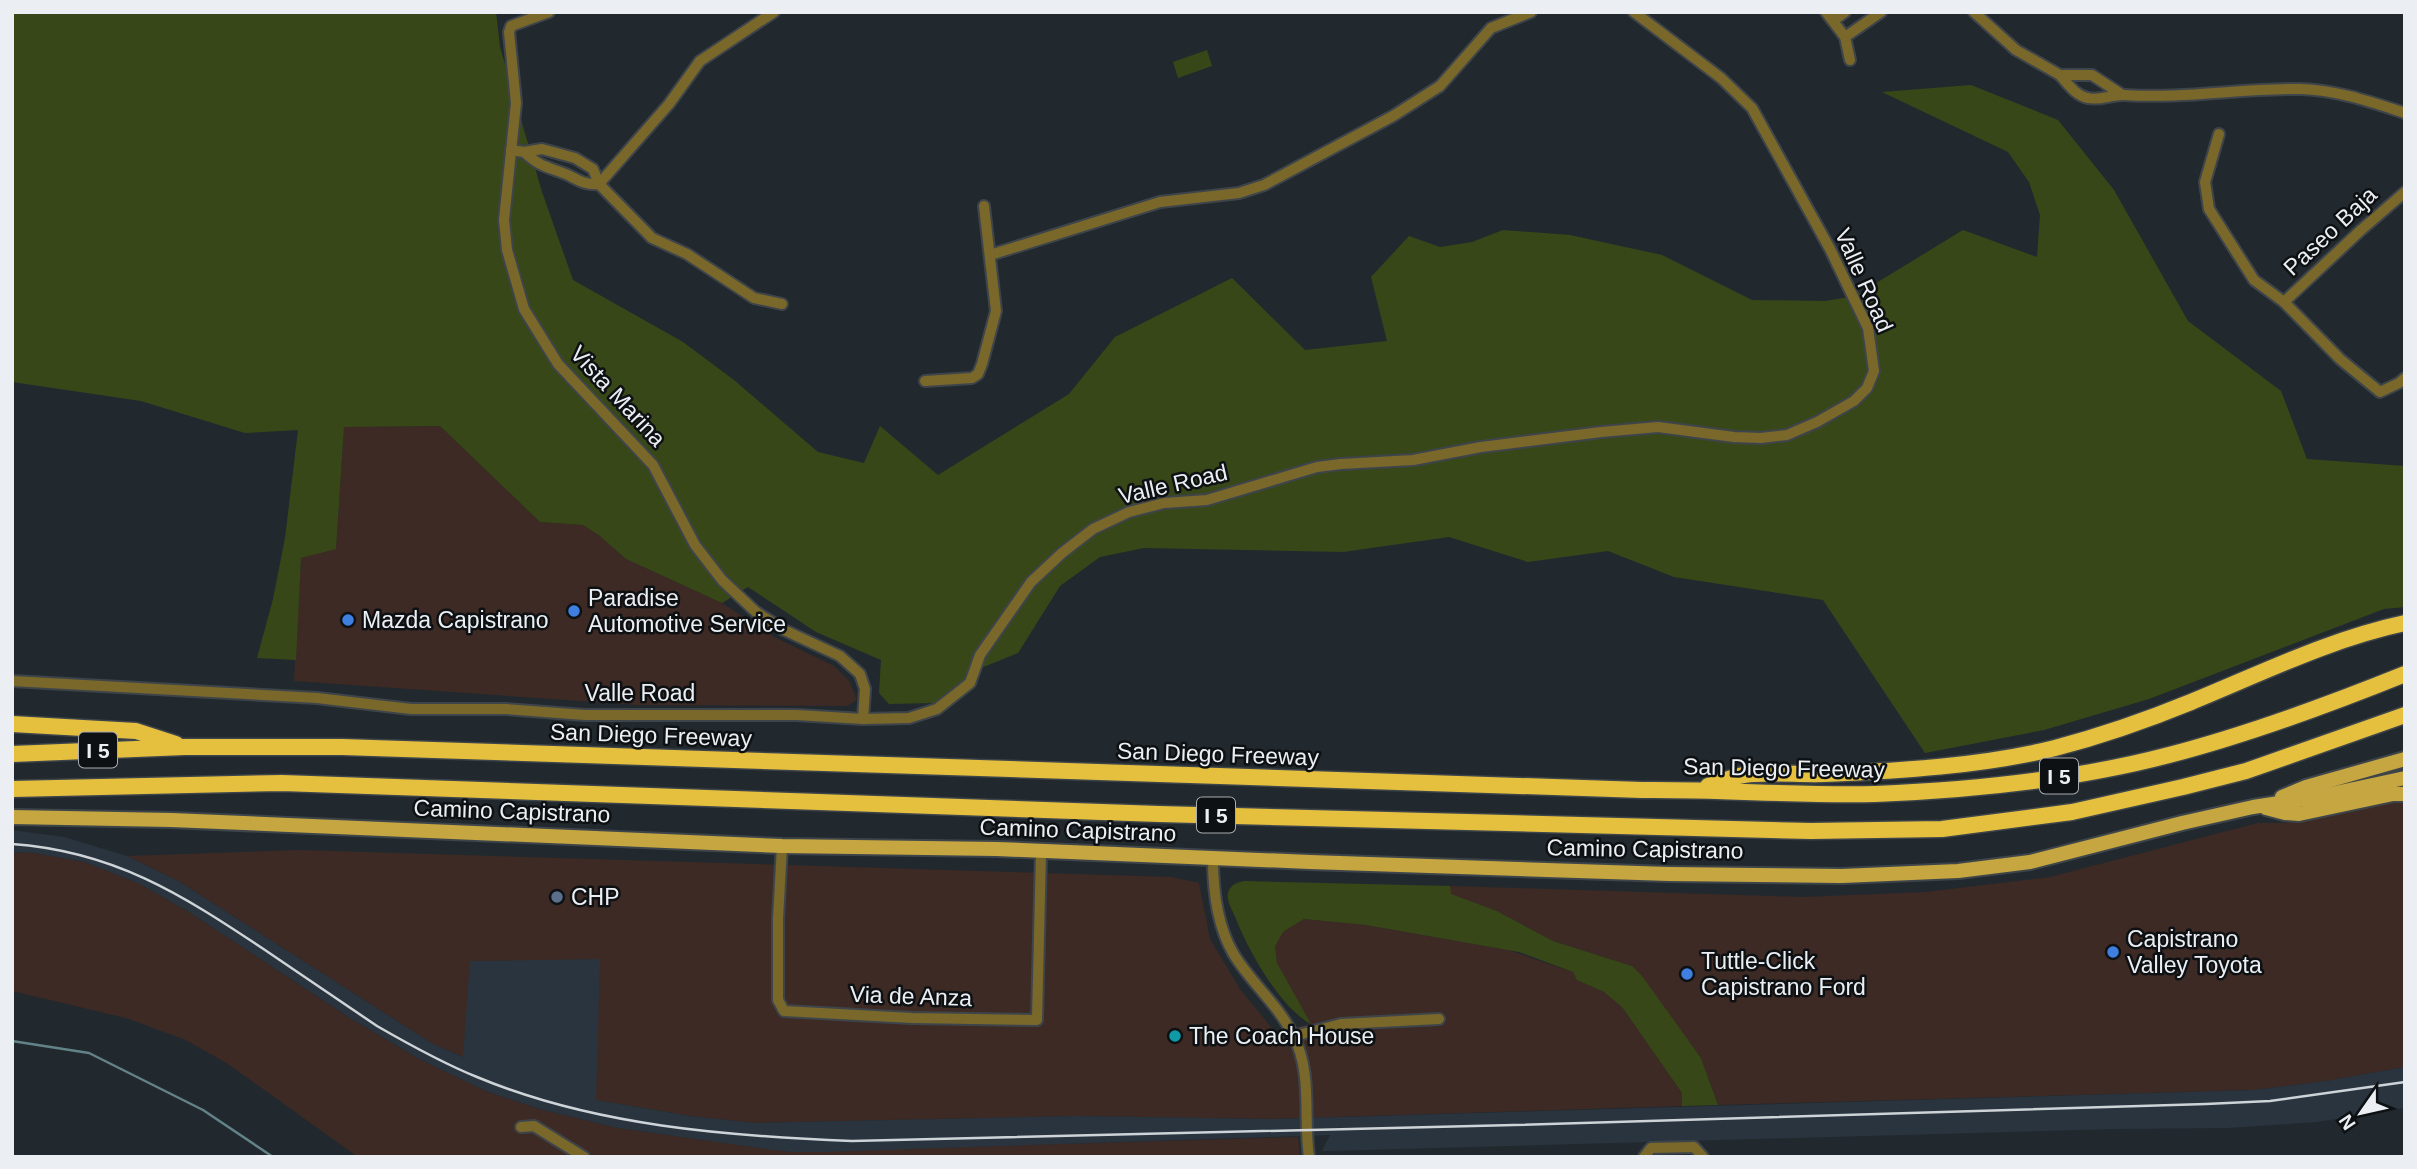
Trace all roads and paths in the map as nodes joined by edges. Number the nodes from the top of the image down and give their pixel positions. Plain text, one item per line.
1 (549, 12) edge
2 (774, 12) edge
3 (1531, 12) edge
4 (1634, 12) edge
5 (1845, 12) edge
6 (1974, 12) edge
7 (1878, 13) edge
8 (1830, 17) edge
9 (1845, 37) junction
10 (1850, 60) dead end
11 (2060, 75) junction
12 (2122, 94) junction
13 (2405, 113) edge
14 (2219, 134) dead end
15 (511, 150) junction
16 (524, 152) junction
17 (575, 158) junction
18 (568, 175) junction
19 (599, 184) junction
20 (2405, 192) edge
21 (984, 206) dead end
22 (990, 256) junction
23 (2284, 302) junction
24 (782, 304) dead end
25 (2405, 378) edge
26 (925, 381) dead end
27 (2405, 623) edge
28 (2405, 674) edge
29 (12, 681) edge
30 (2405, 715) edge
31 (863, 719) junction
32 (12, 724) edge
33 (185, 747) junction
34 (12, 754) edge
35 (2405, 759) edge
36 (2405, 776) edge
37 (12, 789) edge
38 (1698, 790) junction
39 (2290, 794) junction
40 (2405, 794) edge
41 (2262, 806) junction
42 (12, 817) edge
43 (782, 846) junction
44 (1041, 852) junction
45 (1213, 859) junction
46 (1439, 1019) dead end
47 (1294, 1035) junction
48 (521, 1127) dead end
49 (584, 1157) edge
50 (1310, 1157) edge
51 (1644, 1157) edge
52 (1703, 1157) edge

1 - 15 street, Vista Marina
2 - 19 street
3 - 22 street
4 - 31 street, Valle Road
5 - 8 street
6 - 11 street
7 - 9 street
8 - 9 street
9 - 10 street
11 - 12 street
11 - 12 street
12 - 13 street
14 - 23 street
15 - 16 street
15 - 31 street, Vista Marina
16 - 17 street
16 - 18 street
17 - 18 street
17 - 19 street
18 - 19 street
19 - 24 street
20 - 23 street, Paseo Baja
21 - 22 street
22 - 26 street
23 - 25 street
27 - 38 highway
28 - 38 highway, San Diego Freeway / I 5
29 - 31 street, Valle Road
30 - 37 highway, I 5
32 - 33 highway
33 - 34 highway, San Diego Freeway / I 5
33 - 38 highway, San Diego Freeway / I 5
35 - 39 main road, Camino Capistrano
36 - 39 main road
36 - 41 main road, Camino Capistrano
39 - 41 main road, Camino Capistrano
40 - 41 main road
41 - 45 main road, Camino Capistrano
42 - 43 main road, Camino Capistrano
43 - 44 main road, Camino Capistrano
43 - 44 street, Via de Anza
44 - 45 main road, Camino Capistrano
45 - 47 street
46 - 47 street
47 - 50 street
48 - 49 street
51 - 52 street

